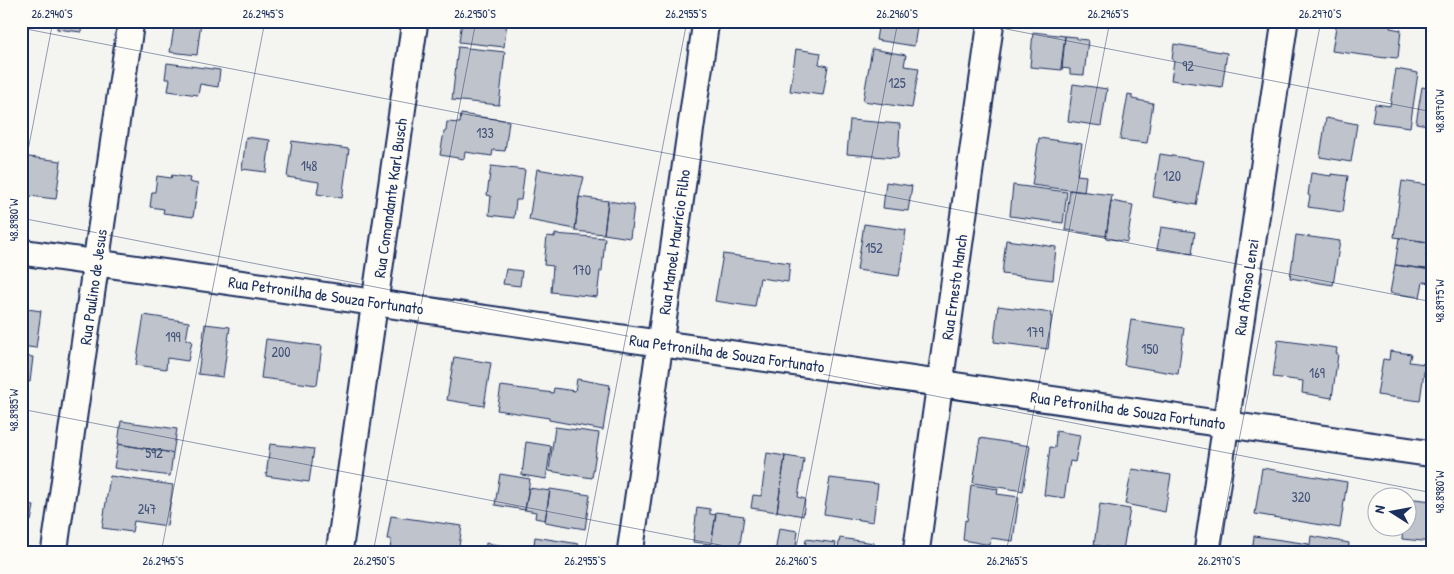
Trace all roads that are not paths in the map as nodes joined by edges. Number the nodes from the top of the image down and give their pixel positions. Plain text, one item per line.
1 (131, 21) edge
2 (416, 21) edge
3 (706, 21) edge
4 (992, 21) edge
5 (1285, 21) edge
6 (21, 252) edge
7 (96, 262) junction
8 (375, 302) junction
9 (660, 343) junction
10 (940, 383) junction
11 (1226, 424) junction
12 (1433, 454) edge
13 (54, 553) edge
14 (339, 553) edge
15 (630, 553) edge
16 (916, 553) edge
17 (1207, 553) edge

1 - 7 street, Rua Paulino de Jesus
2 - 8 street, Rua Comandante Karl Busch
3 - 9 street, Rua Manoel Maurício Filho
4 - 10 street, Rua Ernesto Hanch
5 - 11 street, Rua Afonso Lenzi
6 - 7 street, Rua Petronilha de Souza Fortunato
7 - 8 street, Rua Petronilha de Souza Fortunato
7 - 13 street, Rua Paulino de Jesus
8 - 9 street, Rua Petronilha de Souza Fortunato
8 - 14 street, Rua Comandante Karl Busch
9 - 10 street, Rua Petronilha de Souza Fortunato
9 - 15 street, Rua Manoel Maurício Filho
10 - 11 street, Rua Petronilha de Souza Fortunato
10 - 16 street, Rua Ernesto Hanch
11 - 12 street, Rua Petronilha de Souza Fortunato
11 - 17 street, Rua Afonso Lenzi

